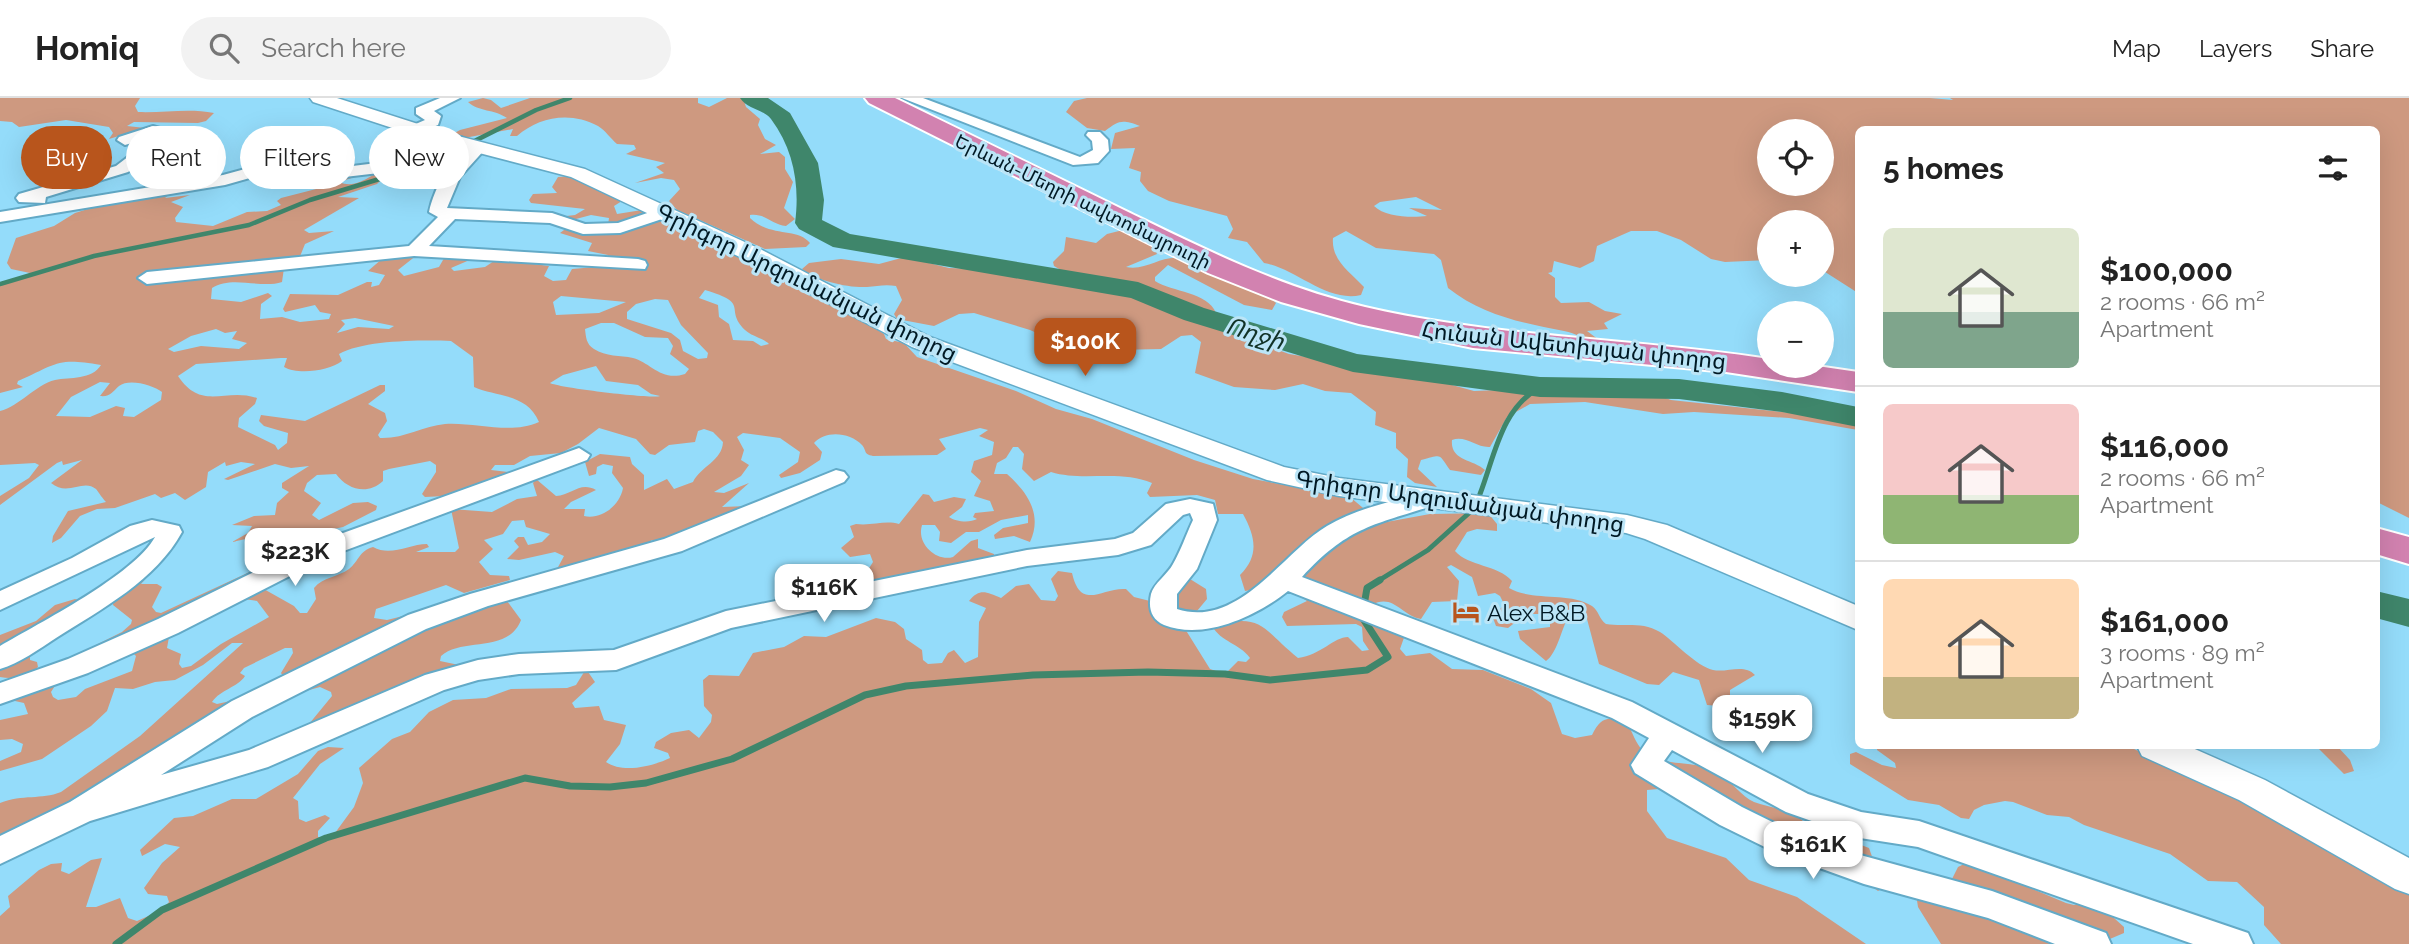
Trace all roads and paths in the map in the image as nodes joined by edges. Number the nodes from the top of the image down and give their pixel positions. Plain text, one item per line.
1 (319, 98) edge
2 (453, 98) edge
3 (877, 98) edge
4 (909, 98) edge
5 (941, 98) edge
6 (969, 120) junction
7 (407, 126) edge
8 (423, 126) edge
9 (1094, 135) dead end
10 (125, 140) dead end
11 (469, 144) edge
12 (369, 169) edge
13 (445, 189) edge
14 (24, 198) junction
15 (120, 198) junction
16 (0, 200) edge
17 (662, 213) junction
18 (451, 214) junction
19 (0, 217) edge
20 (414, 251) junction
21 (638, 265) dead end
22 (147, 278) dead end
23 (1292, 296) joint
24 (1855, 382) edge
25 (579, 455) dead end
26 (836, 477) dead end
27 (1430, 499) junction
28 (2380, 541) edge
29 (2409, 551) edge
30 (1283, 579) junction
31 (0, 601) edge
32 (1855, 618) edge
33 (0, 659) edge
34 (0, 694) edge
35 (1667, 734) junction
36 (2162, 749) edge
37 (81, 811) junction
38 (0, 851) edge
39 (2409, 877) edge
40 (2094, 944) edge
41 (2236, 944) edge

1 - 7 street, Գրիգոր Արզումանյան փողոց
2 - 8 street
3 - 23 highway, Երևան-Մեղրի ավտոմայրուղի
4 - 6 street
5 - 6 street
6 - 9 street
10 - 14 street
11 - 17 street, Գրիգոր Արզումանյան փողոց
12 - 15 street
13 - 18 street
14 - 15 street
14 - 16 street
15 - 19 street
17 - 18 street
17 - 27 street, Գրիգոր Արզումանյան փողոց
18 - 20 street
20 - 21 street
20 - 22 street
23 - 24 highway, Հունան Ավետիսյան փողոց
25 - 34 street
26 - 37 street
27 - 30 street
27 - 32 street, Գրիգոր Արզումանյան փողոց
28 - 29 highway
30 - 35 street
30 - 37 street
31 - 33 street
35 - 40 street
35 - 41 street
36 - 39 street
37 - 38 street

